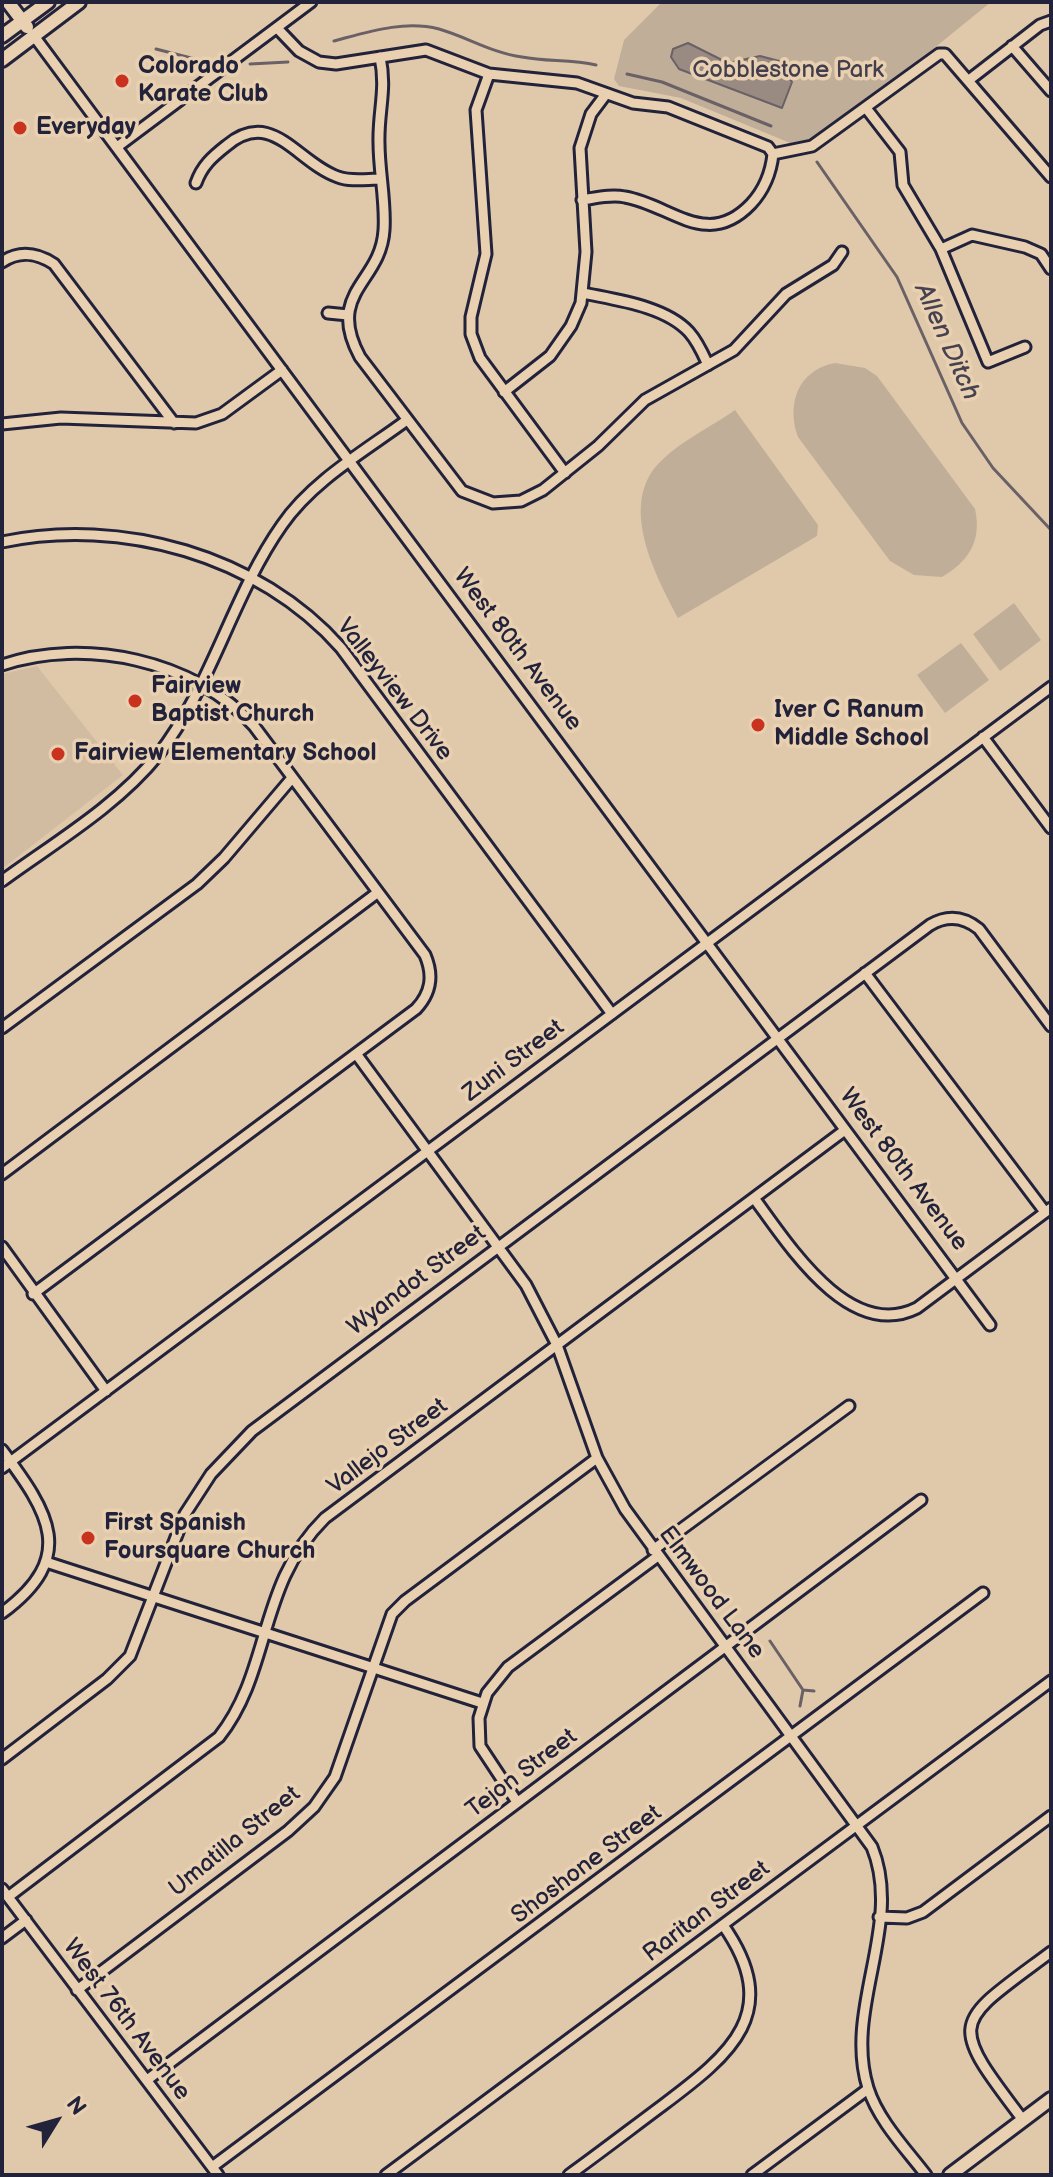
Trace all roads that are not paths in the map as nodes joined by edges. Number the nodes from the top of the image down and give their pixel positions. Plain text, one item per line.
1 (8, 2) edge
2 (48, 2) edge
3 (79, 2) edge
4 (311, 2) edge
5 (23, 21) junction
6 (1051, 21) edge
7 (277, 28) junction
8 (2, 36) edge
9 (34, 36) junction
10 (1012, 46) junction
11 (380, 57) junction
12 (2, 60) edge
13 (489, 74) junction
14 (969, 80) junction
15 (1051, 91) edge
16 (606, 94) junction
17 (866, 108) junction
18 (117, 147) junction
19 (773, 154) junction
20 (1051, 177) edge
21 (381, 179) junction
22 (196, 183) dead end
23 (582, 200) junction
24 (941, 249) junction
25 (842, 252) dead end
26 (2, 262) edge
27 (1051, 269) edge
28 (583, 293) junction
29 (328, 313) dead end
30 (348, 315) junction
31 (1025, 347) dead end
32 (708, 365) junction
33 (282, 370) junction
34 (504, 392) junction
35 (407, 420) junction
36 (174, 423) junction
37 (2, 424) edge
38 (351, 462) junction
39 (565, 473) junction
40 (2, 542) edge
41 (251, 580) junction
42 (2, 665) edge
43 (199, 686) junction
44 (1051, 687) edge
45 (983, 737) junction
46 (292, 778) junction
47 (1051, 828) edge
48 (2, 881) edge
49 (377, 893) junction
50 (707, 942) junction
51 (865, 973) junction
52 (612, 1014) junction
53 (1051, 1026) edge
54 (2, 1028) edge
55 (778, 1038) junction
56 (357, 1055) junction
57 (845, 1130) junction
58 (428, 1151) junction
59 (2, 1174) edge
60 (754, 1198) junction
61 (1048, 1210) edge
62 (498, 1246) junction
63 (2, 1247) edge
64 (956, 1279) junction
65 (33, 1294) junction
66 (990, 1325) dead end
67 (557, 1345) junction
68 (106, 1391) junction
69 (849, 1406) dead end
70 (2, 1450) edge
71 (597, 1458) junction
72 (6, 1465) edge
73 (921, 1500) dead end
74 (655, 1553) junction
75 (46, 1562) junction
76 (983, 1593) dead end
77 (154, 1598) junction
78 (2, 1613) edge
79 (263, 1634) junction
80 (727, 1648) junction
81 (372, 1668) junction
82 (1051, 1681) edge
83 (482, 1703) junction
84 (793, 1737) junction
85 (2, 1759) edge
86 (517, 1802) junction
87 (1051, 1816) edge
88 (858, 1825) junction
89 (5, 1893) edge
90 (879, 1917) junction
91 (26, 1920) junction
92 (723, 1925) junction
93 (2, 1938) edge
94 (1051, 1952) edge
95 (77, 1990) junction
96 (147, 2080) junction
97 (868, 2089) junction
98 (1051, 2099) edge
99 (1023, 2120) junction
100 (215, 2171) edge
101 (386, 2175) edge
102 (569, 2175) edge
103 (752, 2175) edge
104 (926, 2175) edge
105 (950, 2175) edge

1 - 5 main road, West 80th Avenue
2 - 5 main road
3 - 9 main road
4 - 7 street
5 - 8 main road
5 - 9 main road, West 80th Avenue
6 - 10 street
7 - 11 street
7 - 18 street
9 - 12 main road
9 - 18 street, West 80th Avenue
10 - 14 street
10 - 15 street
11 - 13 street
11 - 21 street
13 - 16 street
13 - 34 street
14 - 17 street
14 - 20 street
16 - 19 street
16 - 23 street
17 - 19 street
17 - 24 street
18 - 33 street, West 80th Avenue
19 - 23 street
21 - 22 street
21 - 30 street
23 - 28 street
24 - 27 street
24 - 31 street
25 - 32 street
26 - 36 street
28 - 32 street
28 - 34 street
29 - 30 street
30 - 35 street
32 - 39 street
33 - 36 street
33 - 38 street, West 80th Avenue
34 - 39 street
35 - 38 street
35 - 39 street
36 - 37 street
38 - 41 street
38 - 50 street, West 80th Avenue
40 - 41 street, Valleyview Drive
41 - 43 street
41 - 52 street, Valleyview Drive
42 - 43 street
43 - 46 street
43 - 48 street
44 - 45 street, Zuni Street
45 - 47 street
45 - 50 street, Zuni Street
46 - 49 street
46 - 54 street
49 - 56 street
49 - 59 street
50 - 52 street, Zuni Street
50 - 55 street, West 80th Avenue
51 - 53 street, Wyandot Street
51 - 55 street, Wyandot Street
51 - 61 street
52 - 58 street, Zuni Street
55 - 57 street, West 80th Avenue
55 - 62 street, Wyandot Street
56 - 58 street, Elmwood Lane
56 - 65 street
57 - 60 street, Vallejo Street
57 - 64 street, West 80th Avenue
58 - 62 street, Elmwood Lane
58 - 68 street, Zuni Street
60 - 64 street
60 - 67 street, Vallejo Street
61 - 64 street
62 - 67 street, Elmwood Lane
62 - 77 street, Wyandot Street
63 - 65 street
64 - 66 street, West 80th Avenue
65 - 68 street
67 - 71 street, Elmwood Lane
67 - 79 street, Vallejo Street
68 - 72 street, Zuni Street
69 - 74 street
70 - 72 street
71 - 74 street, Elmwood Lane
71 - 81 street, Umatilla Street
72 - 75 street
73 - 80 street, Tejon Street
74 - 80 street, Elmwood Lane
74 - 83 street
75 - 77 street
75 - 78 street
76 - 84 street, Shoshone Street
77 - 79 street
77 - 85 street, Wyandot Street
79 - 81 street
79 - 89 street, Vallejo Street
80 - 84 street, Elmwood Lane
80 - 86 street, Tejon Street
81 - 83 street
81 - 95 street, Umatilla Street
82 - 88 street, Raritan Street
83 - 86 street
84 - 88 street, Elmwood Lane
84 - 100 street, Shoshone Street
86 - 96 street, Tejon Street
87 - 90 street
88 - 90 street, Elmwood Lane
88 - 92 street, Raritan Street
89 - 91 street, West 76th Avenue
90 - 97 street, Elmwood Lane
91 - 93 street
91 - 95 street, West 76th Avenue
92 - 101 street, Raritan Street
92 - 102 street
94 - 99 street
95 - 96 street, West 76th Avenue
96 - 100 street, West 76th Avenue
97 - 103 street
97 - 104 street, Elmwood Lane
98 - 99 main road
99 - 105 main road

